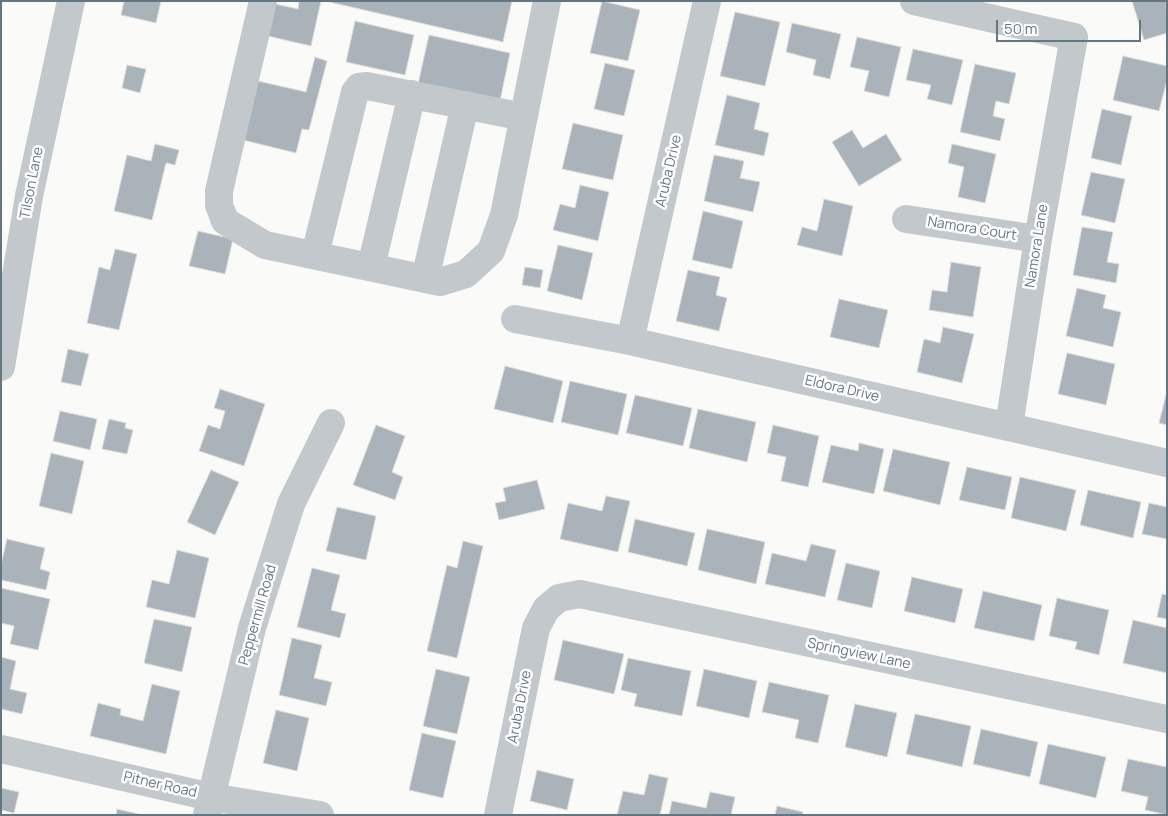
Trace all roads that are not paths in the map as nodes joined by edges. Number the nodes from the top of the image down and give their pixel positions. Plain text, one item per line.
1 (71, 1) edge
2 (263, 1) edge
3 (547, 1) edge
4 (708, 1) edge
5 (914, 1) edge
6 (412, 94) junction
7 (465, 105) junction
8 (524, 117) junction
9 (906, 219) dead end
10 (1038, 239) junction
11 (315, 255) junction
12 (371, 267) junction
13 (425, 278) junction
14 (516, 319) dead end
15 (630, 341) junction
16 (1, 367) edge
17 (332, 423) dead end
18 (1009, 426) junction
19 (1167, 463) edge
20 (552, 604) joint
21 (1167, 719) edge
22 (1, 749) edge
23 (209, 806) edge
24 (320, 815) edge
25 (498, 815) edge

1 - 16 street, Tilson Lane
2 - 11 street
3 - 8 street
4 - 15 street, Aruba Drive
5 - 10 street, Namora Lane
6 - 7 street
6 - 11 street
6 - 12 street
7 - 8 street
7 - 13 street
8 - 13 street
9 - 10 street, Namora Court
10 - 18 street, Namora Lane
11 - 12 street
12 - 13 street
14 - 15 street, Eldora Drive
15 - 18 street, Eldora Drive
17 - 23 street, Peppermill Road
18 - 19 street, Eldora Drive
20 - 21 street, Springview Lane
20 - 25 street, Aruba Drive
22 - 23 street, Pitner Road
23 - 24 street, Pitner Road

